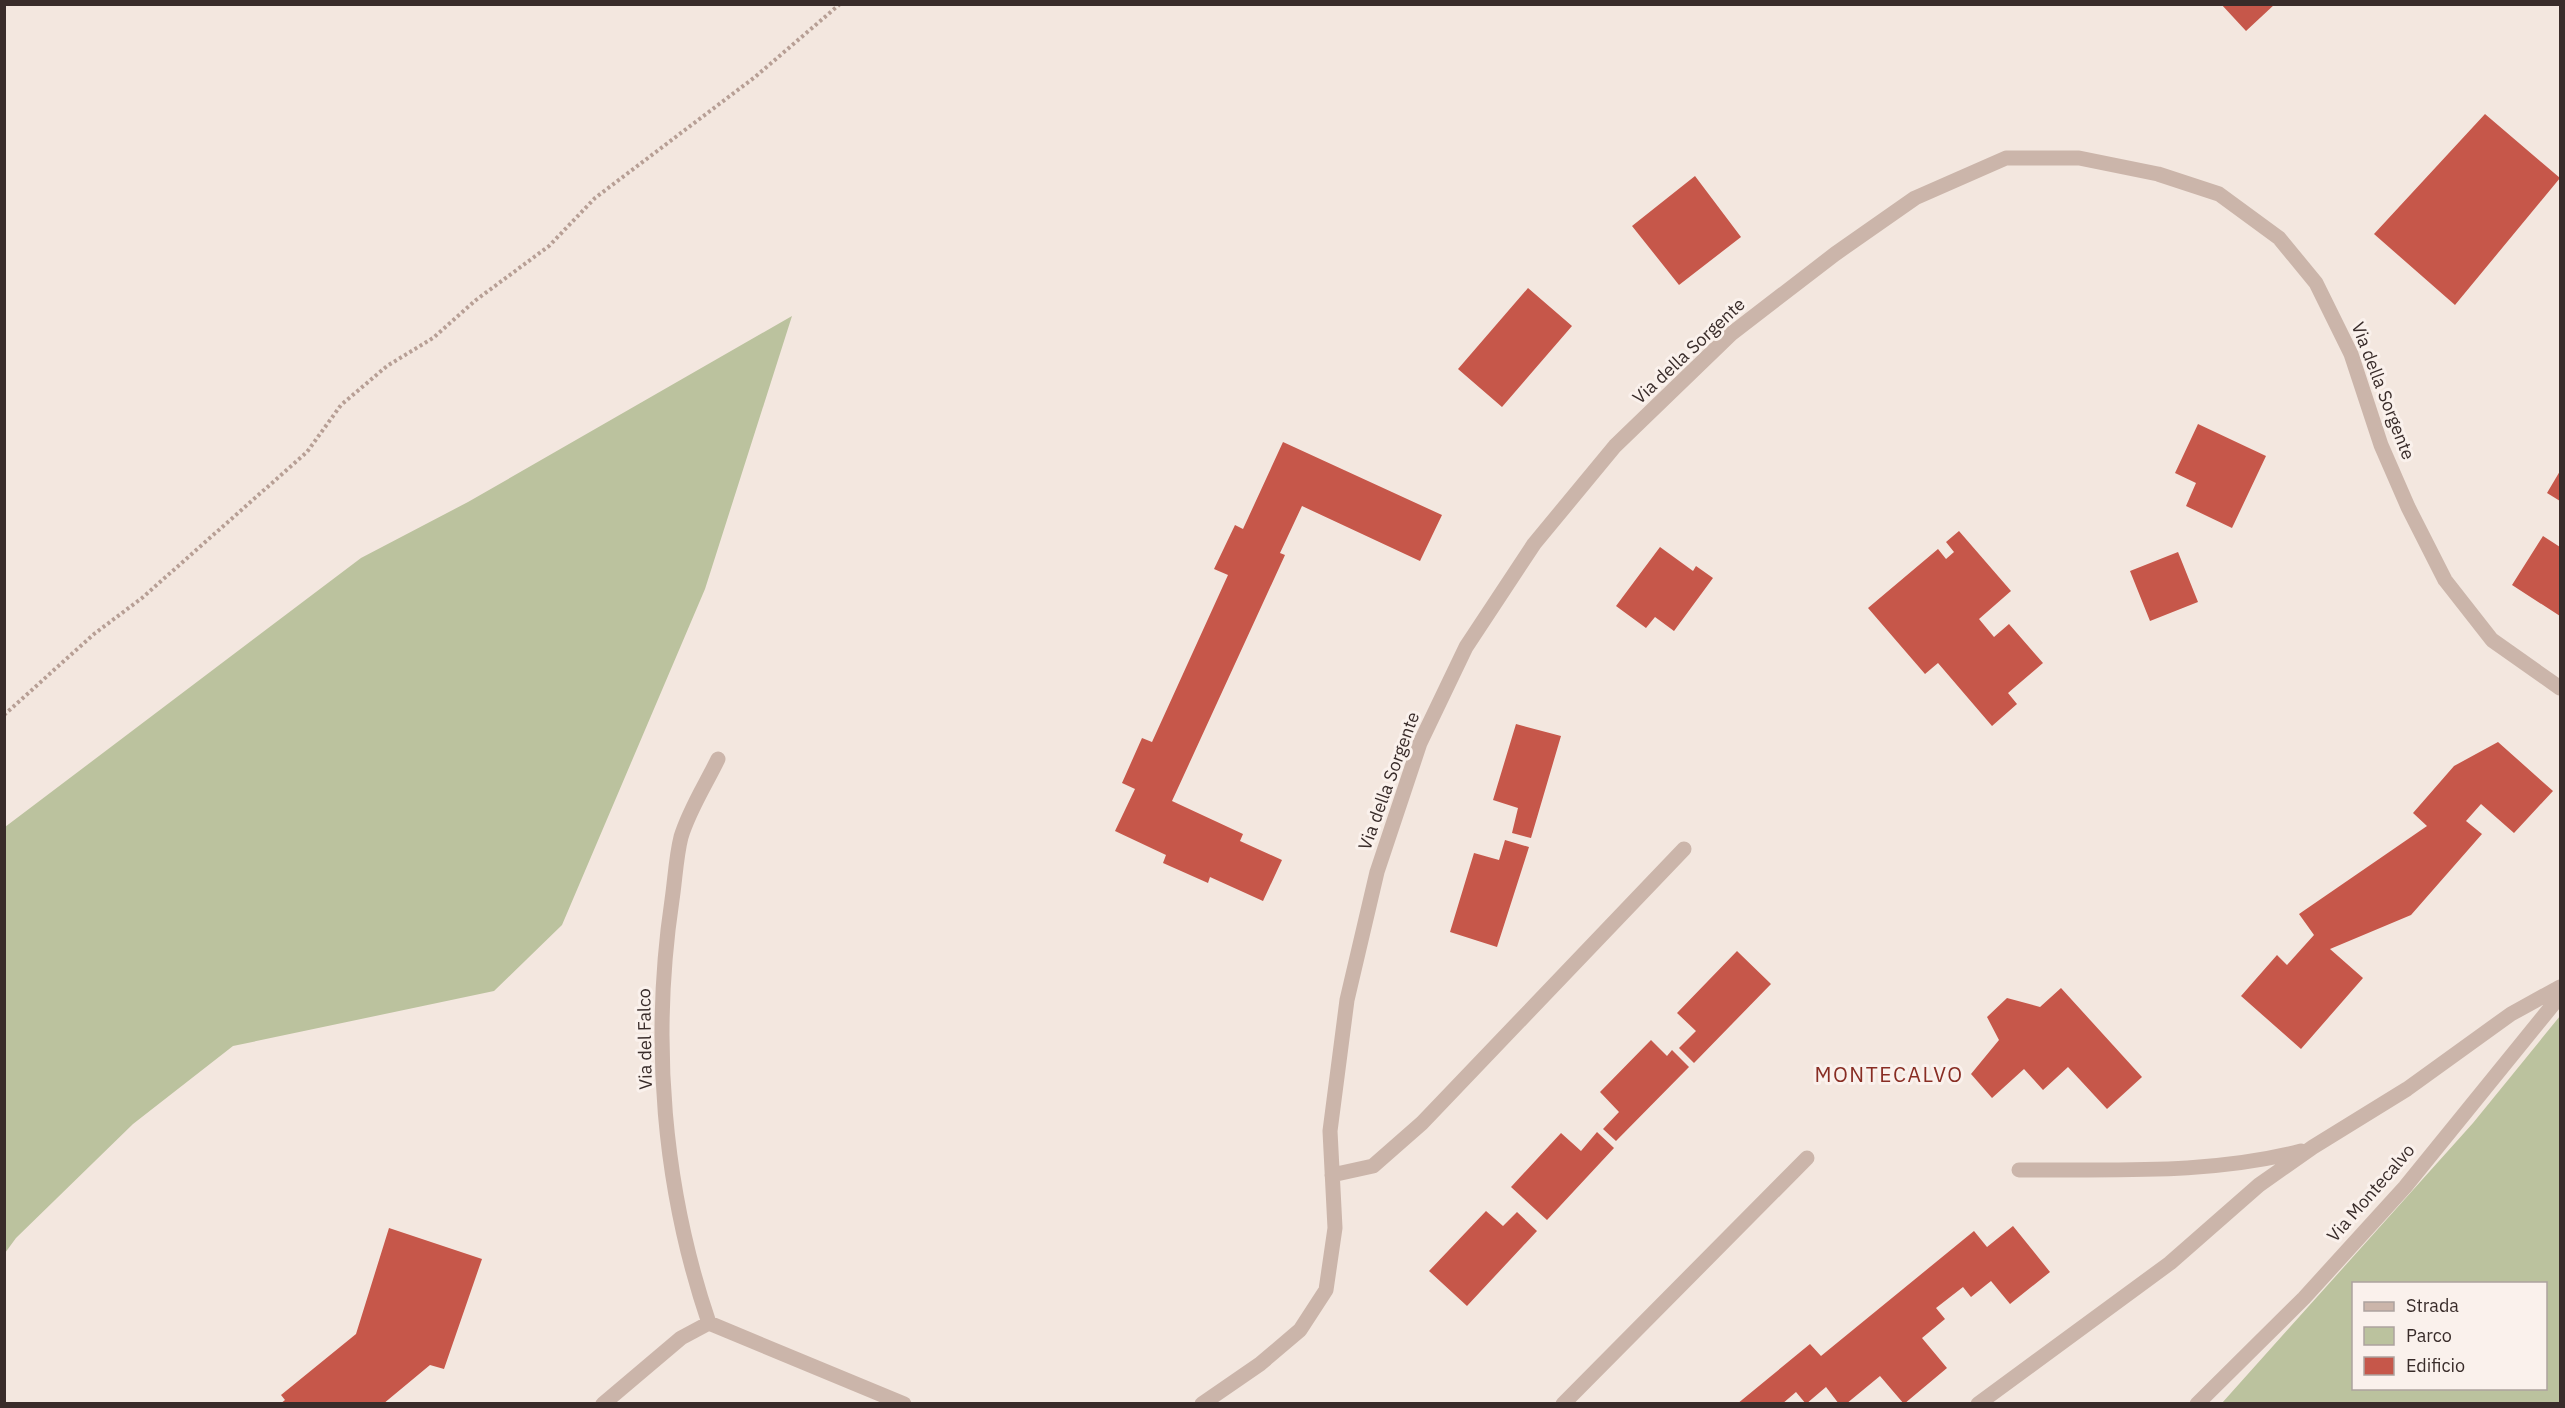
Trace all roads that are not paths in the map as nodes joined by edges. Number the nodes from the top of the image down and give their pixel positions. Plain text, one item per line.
1 (2560, 688) edge
2 (718, 759) dead end
3 (1684, 849) dead end
4 (2560, 987) edge
5 (2560, 996) edge
6 (2313, 1148) junction
7 (1807, 1158) dead end
8 (2019, 1170) dead end
9 (1332, 1175) junction
10 (709, 1323) junction
11 (603, 1404) edge
12 (904, 1404) edge
13 (1202, 1404) edge
14 (1563, 1404) edge
15 (1978, 1404) edge
16 (2197, 1404) edge

1 - 9 street, Via della Sorgente
2 - 10 street, Via del Falco
3 - 9 street
4 - 6 street
5 - 16 street, Via Montecalvo
6 - 8 street
6 - 15 street
7 - 14 street
9 - 13 street, Via della Sorgente
10 - 11 street
10 - 12 street

